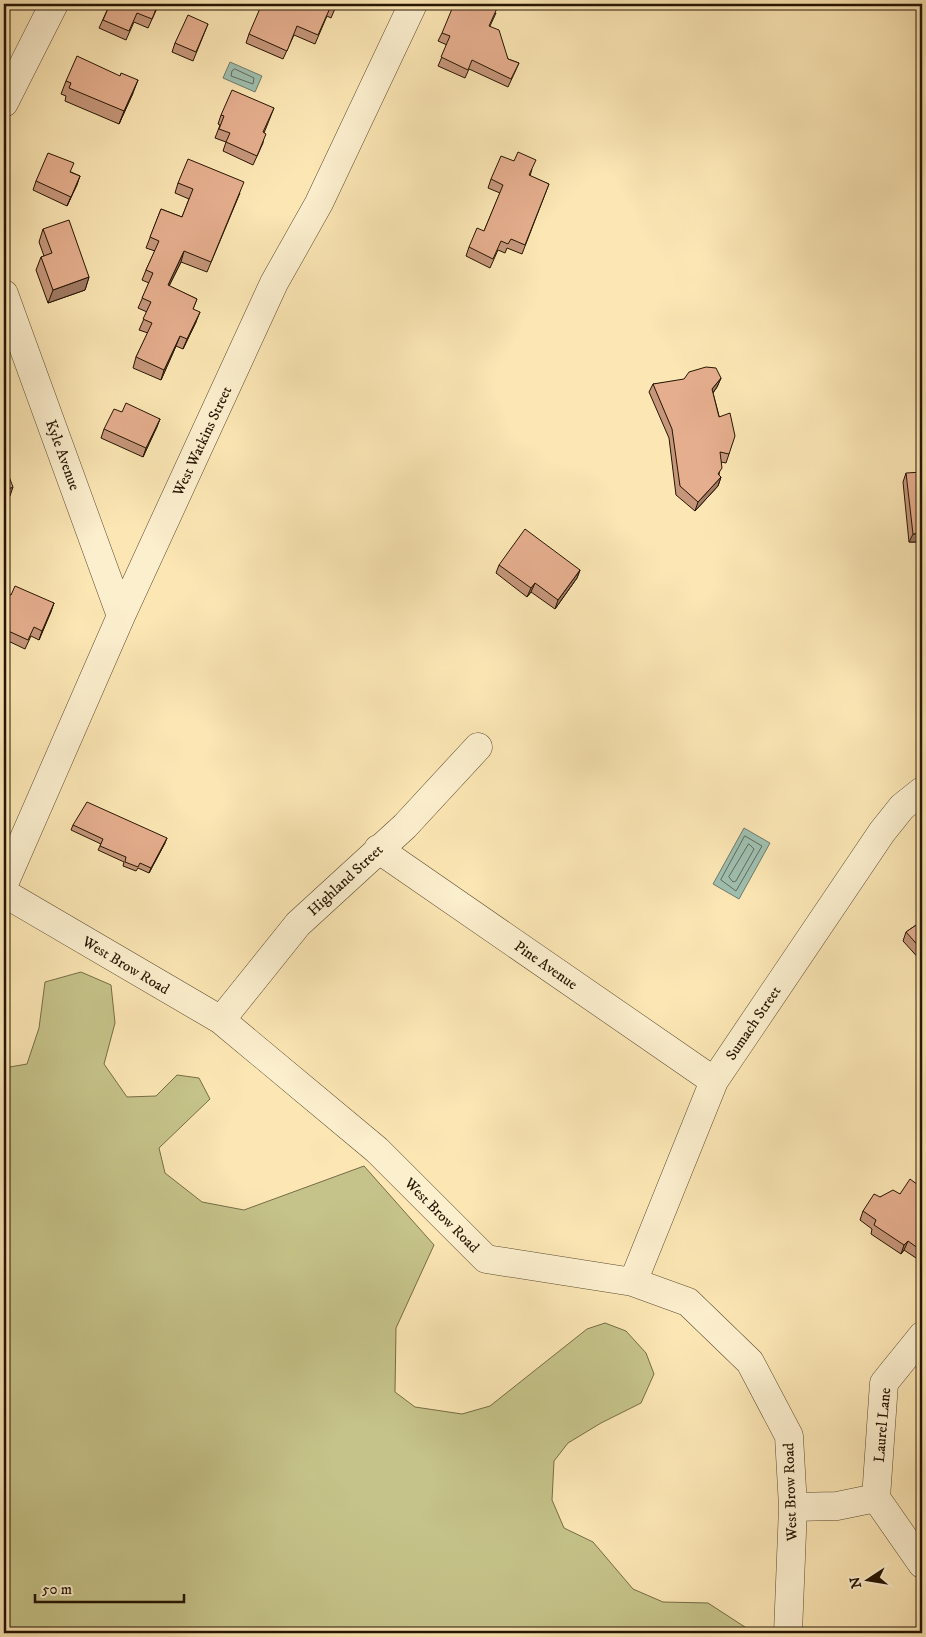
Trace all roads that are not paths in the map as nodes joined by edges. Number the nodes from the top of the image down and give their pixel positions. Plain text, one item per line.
1 (54, 4) edge
2 (413, 4) edge
3 (4, 103) edge
4 (4, 294) edge
5 (121, 616) junction
6 (478, 747) dead end
7 (922, 792) edge
8 (378, 849) junction
9 (4, 884) edge
10 (4, 892) edge
11 (221, 1020) junction
12 (714, 1081) junction
13 (633, 1282) junction
14 (922, 1336) edge
15 (876, 1498) junction
16 (793, 1507) junction
17 (922, 1564) edge
18 (788, 1633) edge

1 - 3 street
2 - 5 street, West Watkins Street
4 - 5 street, Kyle Avenue
5 - 9 street, West Watkins Street
6 - 8 street, Highland Street
7 - 12 street, Sumach Street
8 - 11 street, Highland Street
8 - 12 street, Pine Avenue
10 - 11 street, West Brow Road
11 - 13 street, West Brow Road
12 - 13 street, Sumach Street
13 - 16 street, West Brow Road
14 - 15 street, Laurel Lane
15 - 16 street
15 - 17 street
16 - 18 street, West Brow Road

